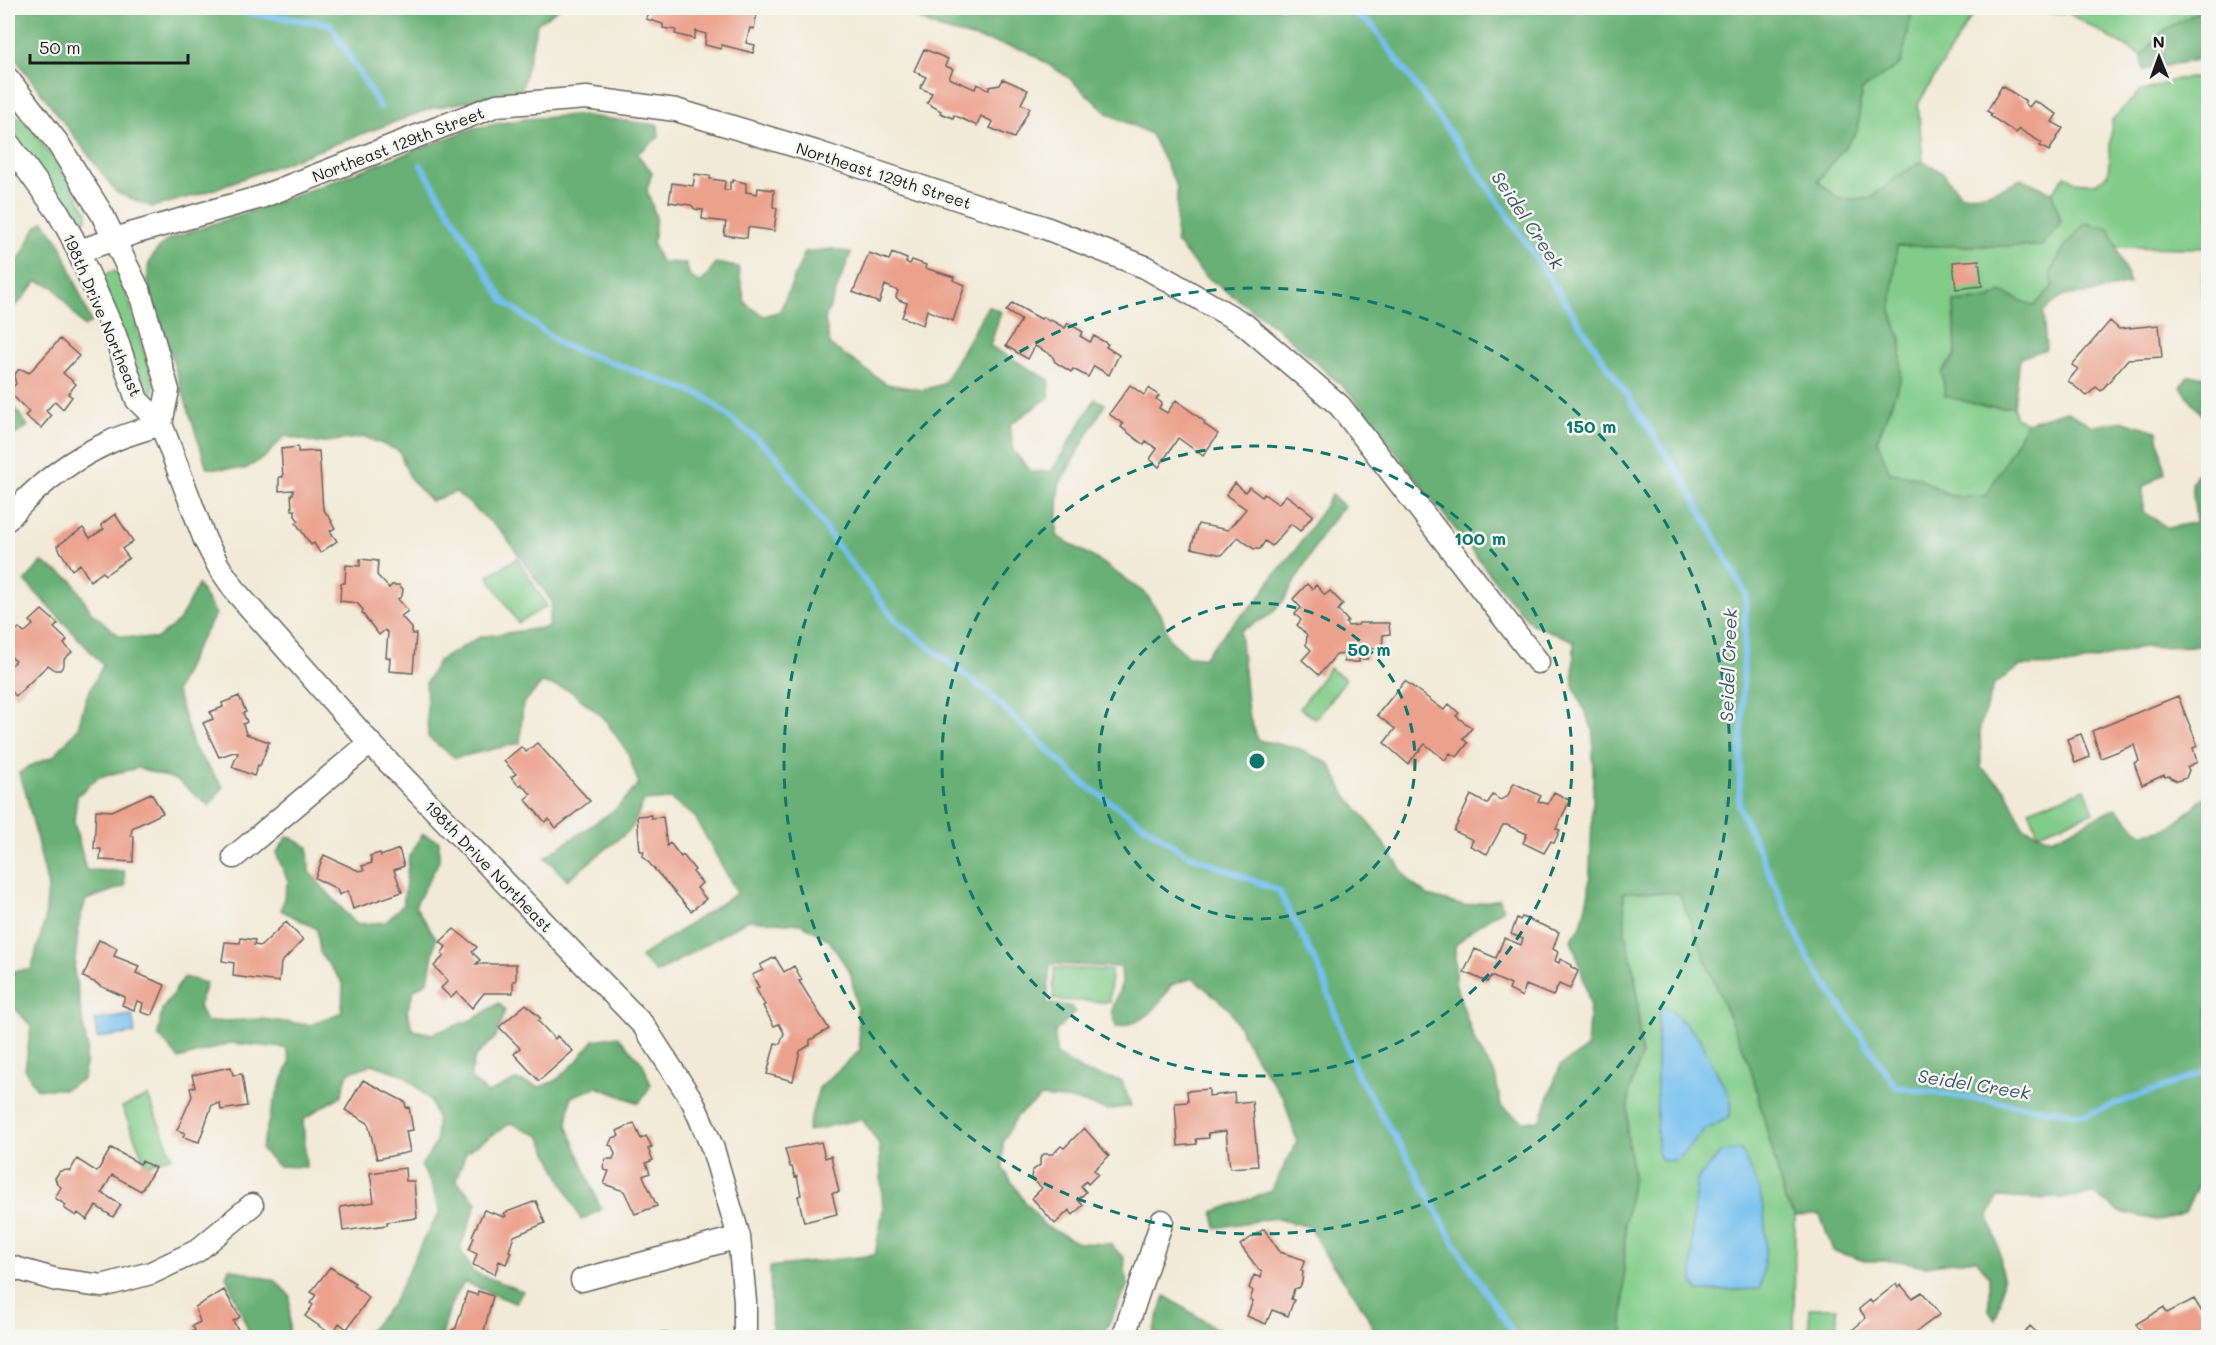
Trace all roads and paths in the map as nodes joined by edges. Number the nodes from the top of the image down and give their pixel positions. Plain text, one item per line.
1 (8, 81) edge
2 (8, 143) edge
3 (115, 239) junction
4 (79, 251) junction
5 (161, 424) junction
6 (8, 519) edge
7 (1538, 662) dead end
8 (370, 743) junction
9 (234, 857) dead end
10 (252, 1205) dead end
11 (1162, 1221) dead end
12 (739, 1237) junction
13 (8, 1266) edge
14 (582, 1280) dead end
15 (746, 1338) edge
16 (1123, 1338) edge

1 - 3 street, 198th Drive Northeast
2 - 4 street, 198th Drive Northeast
3 - 4 street, Northeast 129th Street
3 - 5 street, 198th Drive Northeast
3 - 7 street, Northeast 129th Street
4 - 5 street, 198th Drive Northeast
5 - 6 street
5 - 8 street, 198th Drive Northeast
8 - 9 street
8 - 12 street, 198th Drive Northeast
10 - 13 street
11 - 16 street
12 - 14 street
12 - 15 street, 198th Drive Northeast

